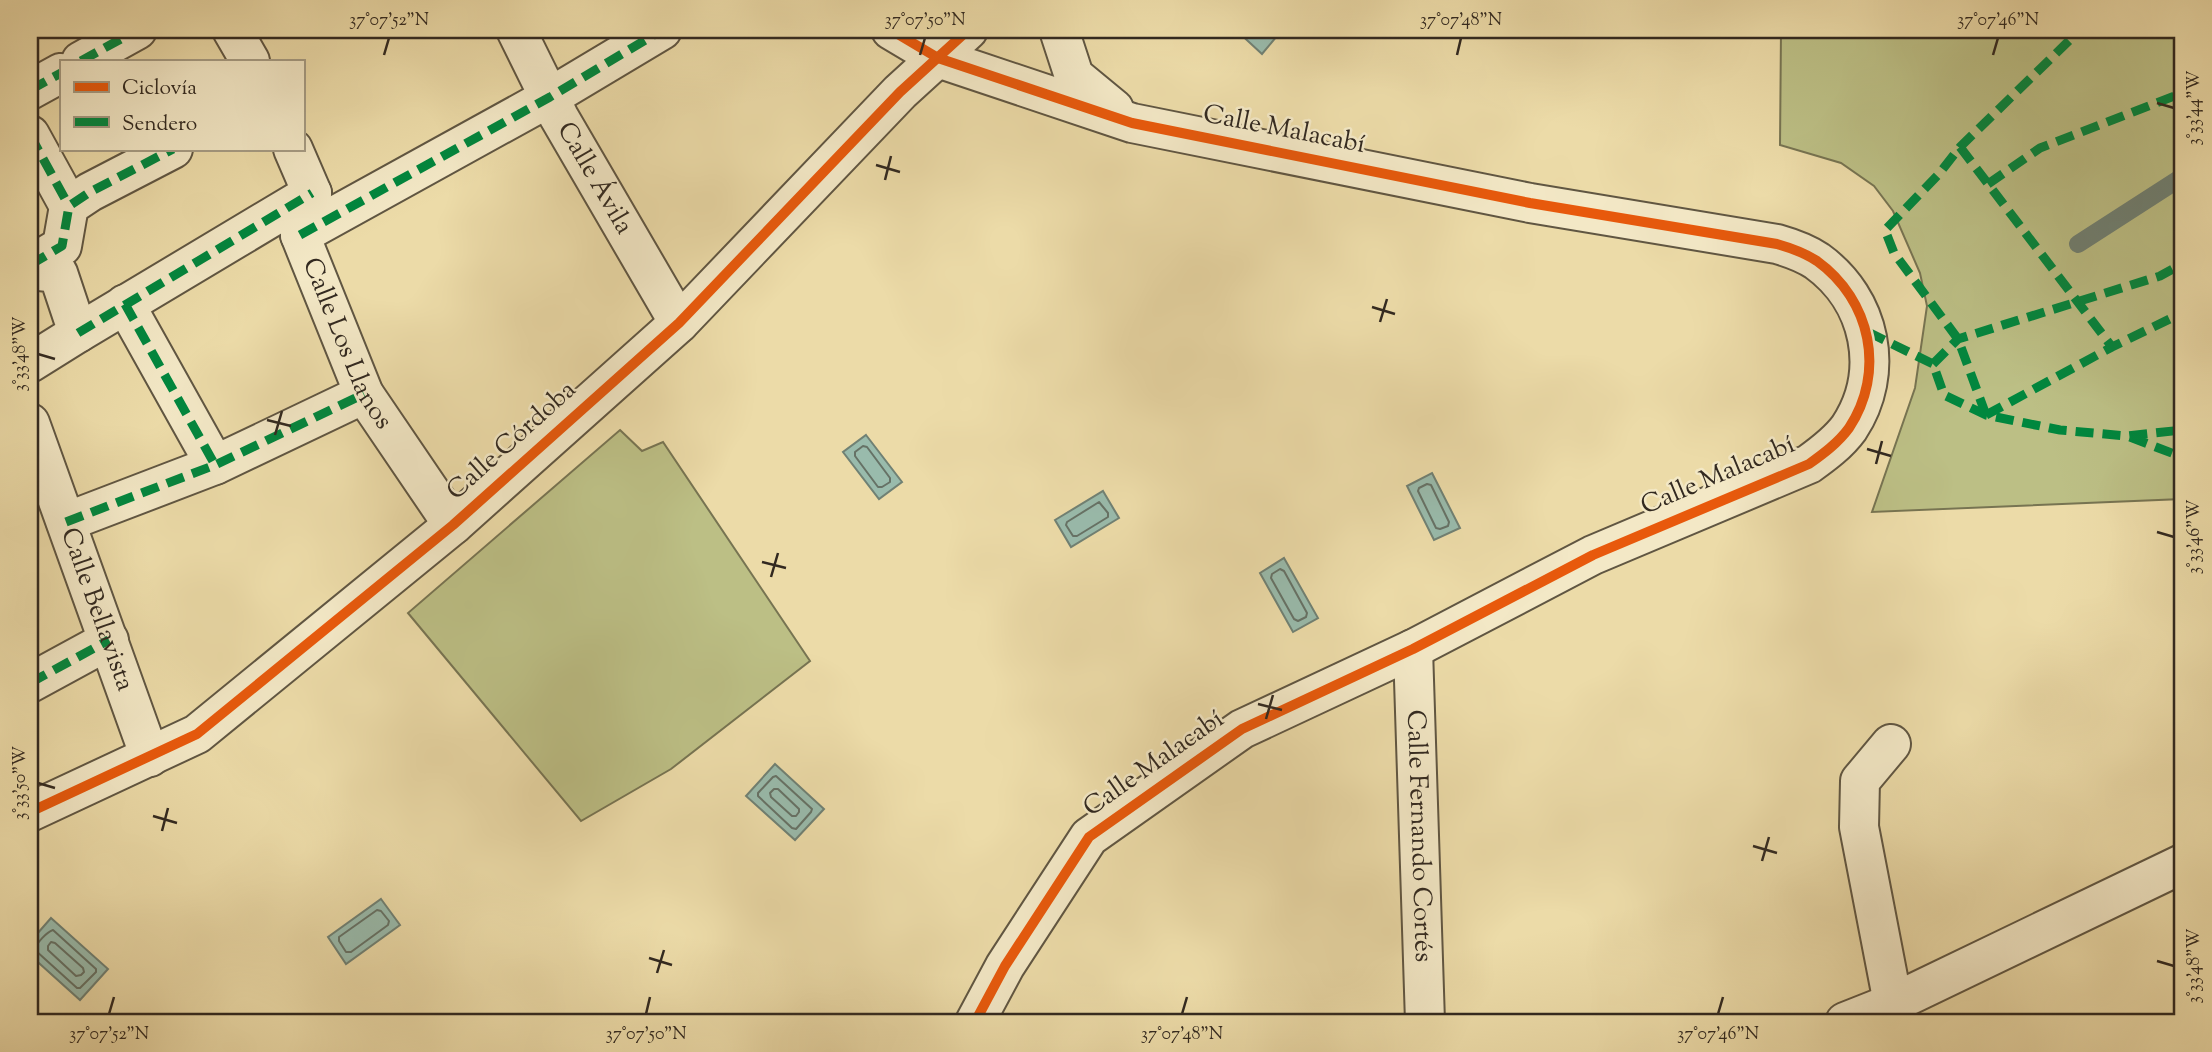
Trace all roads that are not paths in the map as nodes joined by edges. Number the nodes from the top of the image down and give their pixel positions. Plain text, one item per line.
1 (136, 30) edge
2 (232, 30) edge
3 (516, 30) edge
4 (662, 30) edge
5 (891, 30) edge
6 (968, 30) edge
7 (1059, 30) edge
8 (938, 58) junction
9 (83, 60) edge
10 (249, 60) edge
11 (60, 73) edge
12 (30, 90) edge
13 (550, 97) junction
14 (1132, 123) junction
15 (30, 135) edge
16 (171, 150) edge
17 (293, 150) edge
18 (312, 193) junction
19 (69, 206) junction
20 (300, 236) junction
21 (30, 267) edge
22 (125, 304) junction
23 (679, 323) junction
24 (78, 333) junction
25 (30, 363) edge
26 (364, 394) junction
27 (30, 423) edge
28 (215, 465) junction
29 (66, 522) junction
30 (453, 524) junction
31 (109, 640) junction
32 (1413, 649) junction
33 (30, 683) edge
34 (1891, 744) dead end
35 (150, 757) junction
36 (30, 812) edge
37 (2182, 864) edge
38 (1893, 1003) junction
39 (975, 1022) edge
40 (1425, 1022) edge
41 (1845, 1022) edge

1 - 9 street
2 - 10 street
3 - 13 street, Calle Ávila
4 - 13 street
5 - 8 street, Calle Malacabí
6 - 8 street, Calle Córdoba
7 - 14 street, Calle Malacabí
8 - 14 street, Calle Malacabí
8 - 23 street, Calle Córdoba
11 - 12 street
13 - 20 street
13 - 23 street, Calle Ávila
14 - 32 street, Calle Malacabí
15 - 19 street
16 - 19 street
17 - 18 street
18 - 20 street, Calle Los Llanos
18 - 22 street
19 - 21 street
20 - 26 street, Calle Los Llanos
21 - 24 street
22 - 24 street
22 - 28 street
23 - 30 street, Calle Córdoba
24 - 25 street
26 - 28 street
26 - 30 street, Calle Los Llanos
27 - 29 street, Calle Bellavista
28 - 29 street
29 - 31 street, Calle Bellavista
30 - 35 street, Calle Córdoba
31 - 33 street
31 - 35 street, Calle Bellavista
32 - 39 street, Calle Malacabí
32 - 40 street, Calle Fernando Cortés
34 - 38 street
35 - 36 street, Calle Córdoba
37 - 38 street
38 - 41 street

